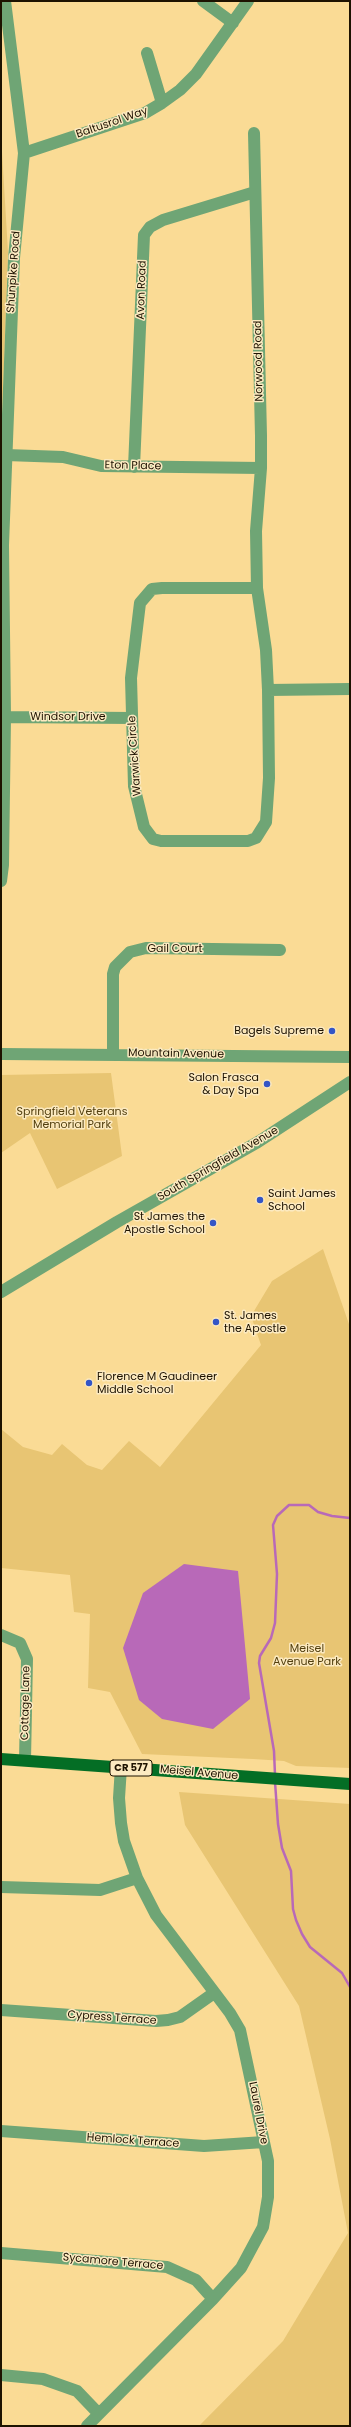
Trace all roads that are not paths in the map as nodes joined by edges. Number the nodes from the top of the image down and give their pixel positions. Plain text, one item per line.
1 (5, 1) edge
2 (203, 1) edge
3 (248, 1) edge
4 (233, 23) junction
5 (147, 53) dead end
6 (162, 103) junction
7 (254, 133) dead end
8 (24, 153) junction
9 (255, 192) junction
10 (6, 455) junction
11 (134, 467) junction
12 (261, 468) junction
13 (257, 588) junction
14 (350, 688) edge
15 (268, 690) junction
16 (5, 717) junction
17 (132, 718) junction
18 (1, 881) edge
19 (280, 950) dead end
20 (1, 1054) edge
21 (113, 1054) junction
22 (350, 1057) edge
23 (350, 1082) edge
24 (1, 1292) edge
25 (1, 1635) edge
26 (1, 1759) edge
27 (25, 1760) junction
28 (120, 1767) junction
29 (350, 1784) edge
30 (137, 1878) junction
31 (1, 1887) edge
32 (214, 1993) junction
33 (1, 2010) edge
34 (1, 2131) edge
35 (264, 2142) junction
36 (1, 2253) edge
37 (213, 2299) junction
38 (1, 2375) edge
39 (99, 2414) junction
40 (87, 2426) edge

1 - 8 street, Shunpike Road
2 - 4 street
3 - 4 street, Baltusrol Way
4 - 6 street, Baltusrol Way
5 - 6 street
6 - 8 street, Baltusrol Way
7 - 9 street, Norwood Road
8 - 10 street, Shunpike Road
9 - 11 street, Avon Road
9 - 12 street, Norwood Road
10 - 11 street, Eton Place
10 - 16 street, Shunpike Road
11 - 12 street, Eton Place
12 - 13 street, Norwood Road
13 - 15 street, Warwick Circle
13 - 17 street, Warwick Circle
14 - 15 street
15 - 17 street, Warwick Circle
16 - 17 street, Windsor Drive
16 - 18 street, Shunpike Road
19 - 21 street, Gail Court
20 - 21 street, Mountain Avenue
21 - 22 street, Mountain Avenue
23 - 24 street, South Springfield Avenue
25 - 27 street, Cottage Lane
26 - 27 main road, Meisel Avenue / CR 577
27 - 28 main road, Meisel Avenue / CR 577
28 - 29 main road, Meisel Avenue / CR 577
28 - 30 street, Laurel Drive
30 - 31 street
30 - 32 street, Laurel Drive
32 - 33 street, Cypress Terrace
32 - 35 street, Laurel Drive
34 - 35 street, Hemlock Terrace
35 - 37 street, Laurel Drive
36 - 37 street, Sycamore Terrace
37 - 39 street, Laurel Drive
38 - 39 street
39 - 40 street, Laurel Drive

